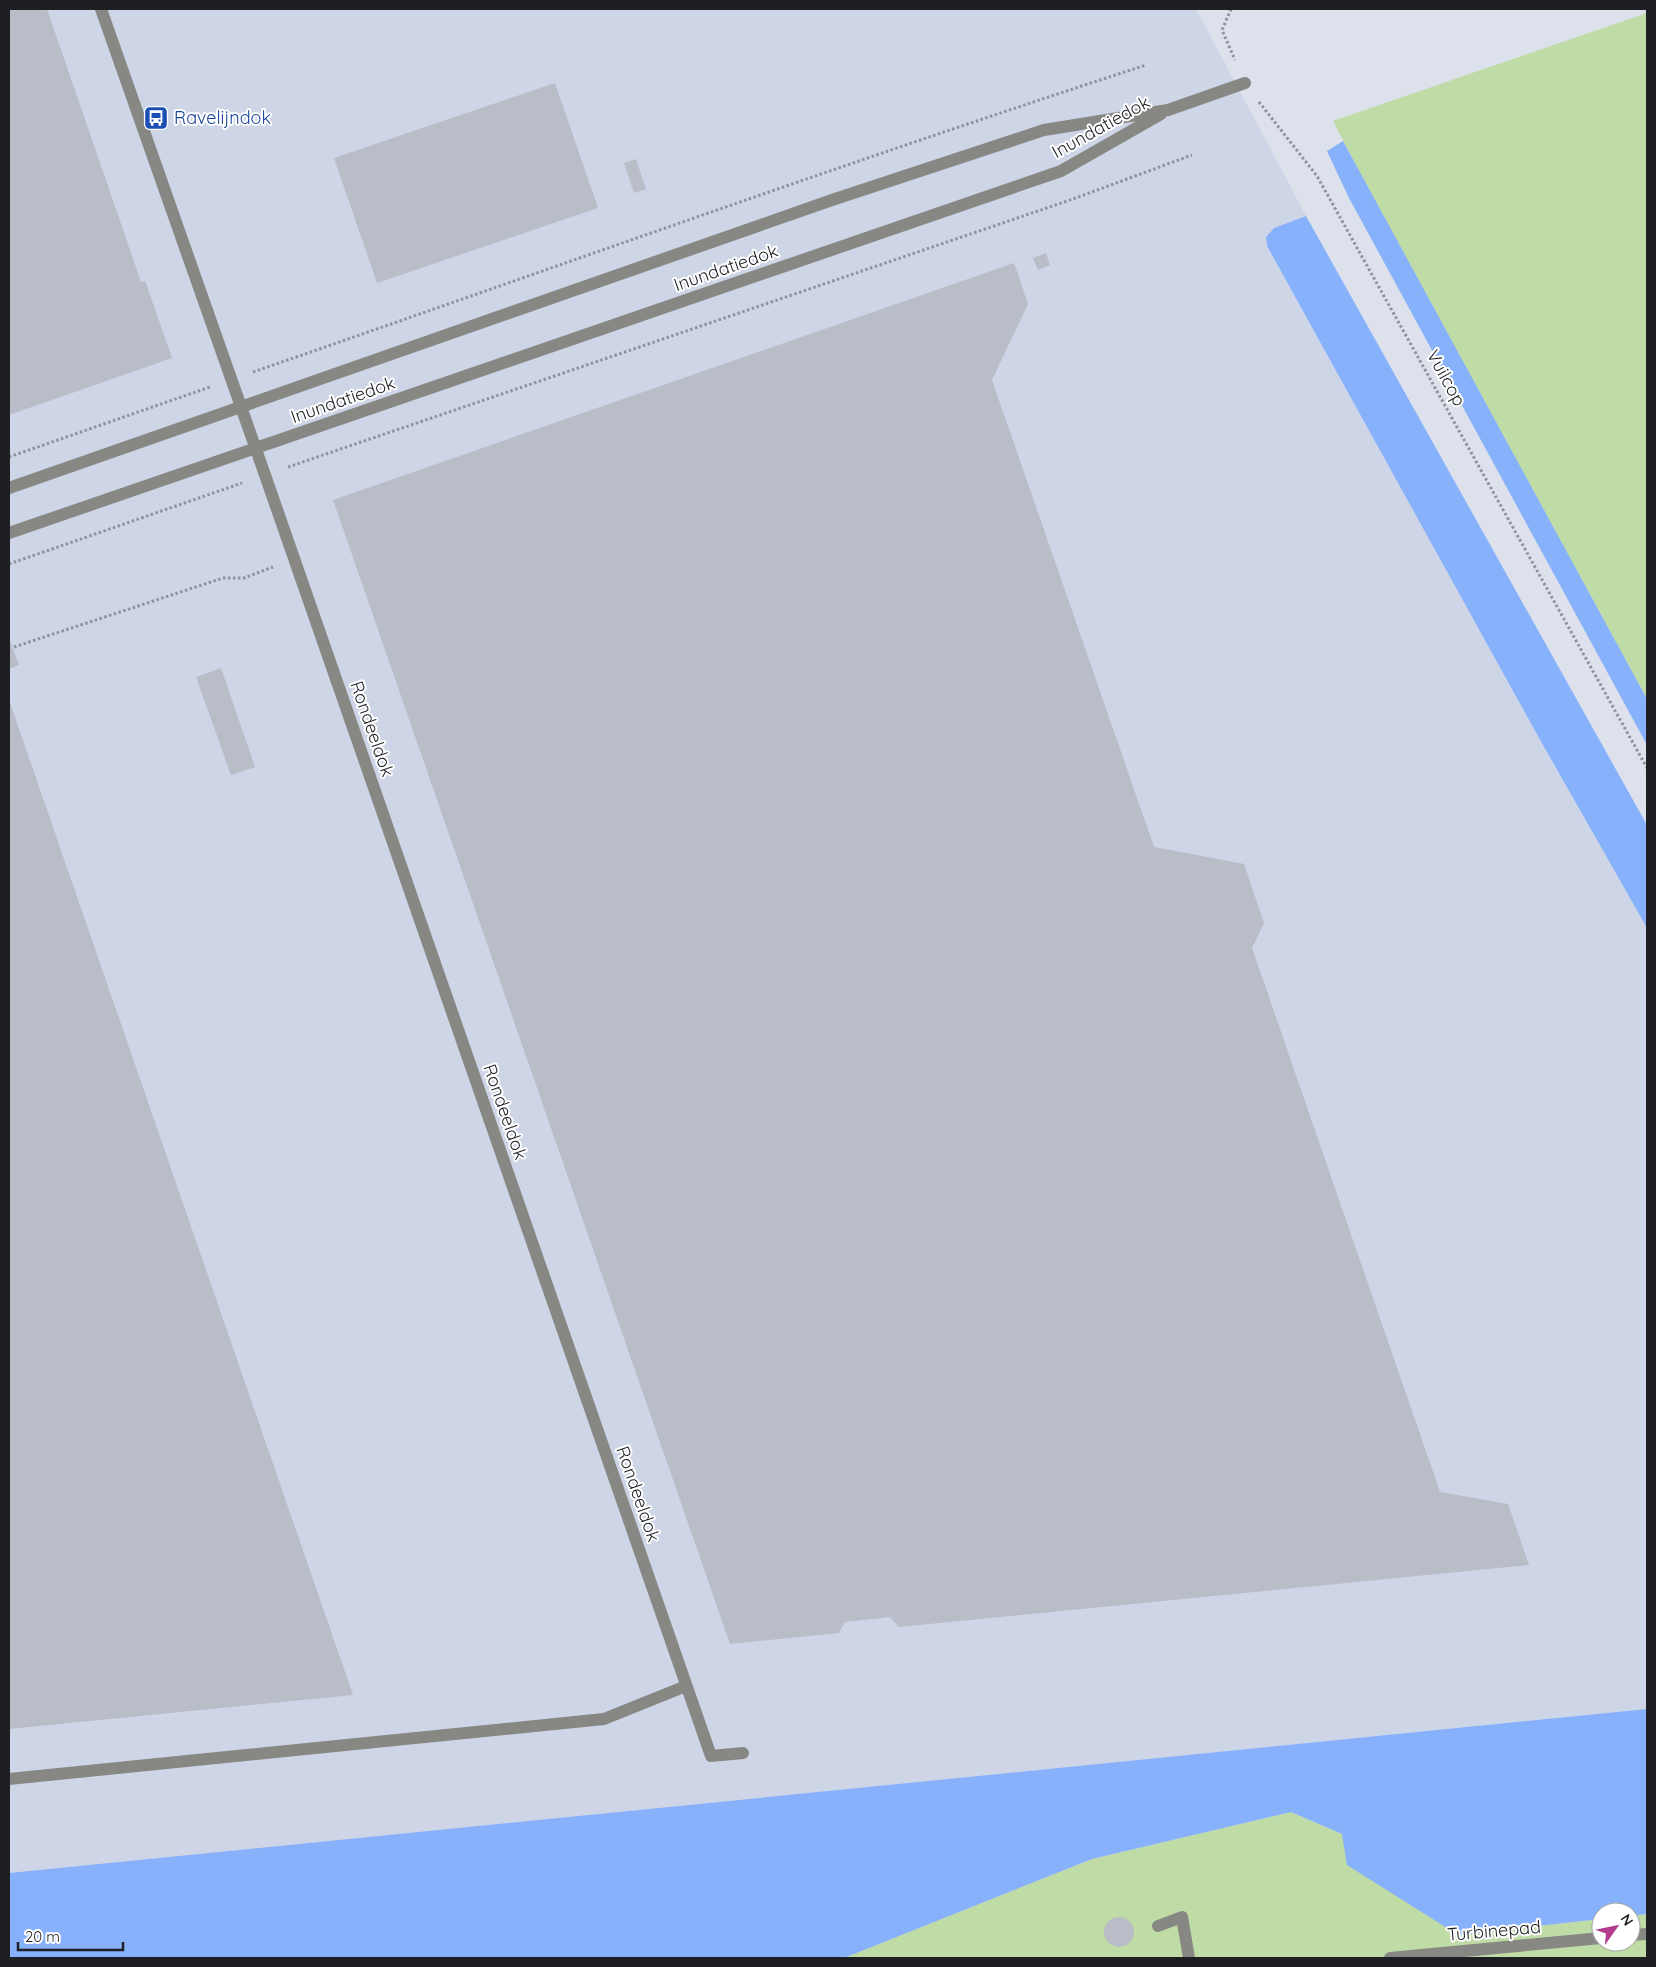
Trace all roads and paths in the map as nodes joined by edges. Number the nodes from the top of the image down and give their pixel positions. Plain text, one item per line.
1 (101, 9) edge
2 (1231, 9) edge
3 (1146, 65) dead end
4 (1245, 83) junction
5 (1168, 110) junction
6 (1192, 154) dead end
7 (231, 380) junction
8 (241, 408) junction
9 (256, 448) junction
10 (9, 457) edge
11 (265, 475) junction
12 (9, 488) edge
13 (9, 533) edge
14 (294, 559) junction
15 (9, 564) edge
16 (14, 647) dead end
17 (1647, 768) edge
18 (686, 1686) junction
19 (743, 1753) dead end
20 (9, 1779) edge
21 (1158, 1926) dead end
22 (1591, 1939) edge
23 (1189, 1958) edge
24 (1390, 1958) edge

1 - 7 street
2 - 4 path, Vuilcop
3 - 7 path, Inundatiedok
4 - 5 street
4 - 17 path, Vuilcop
5 - 8 street, Inundatiedok
5 - 9 street, Inundatiedok
6 - 11 path
7 - 8 street
7 - 10 path, Inundatiedok
8 - 9 street
8 - 12 street, Inundatiedok
9 - 11 street, Rondeeldok
9 - 13 street, Inundatiedok
11 - 14 street, Rondeeldok
11 - 15 path
14 - 16 path
14 - 18 street, Rondeeldok
18 - 19 street, Rondeeldok
18 - 20 street
21 - 23 street
22 - 24 street, Turbinepad

